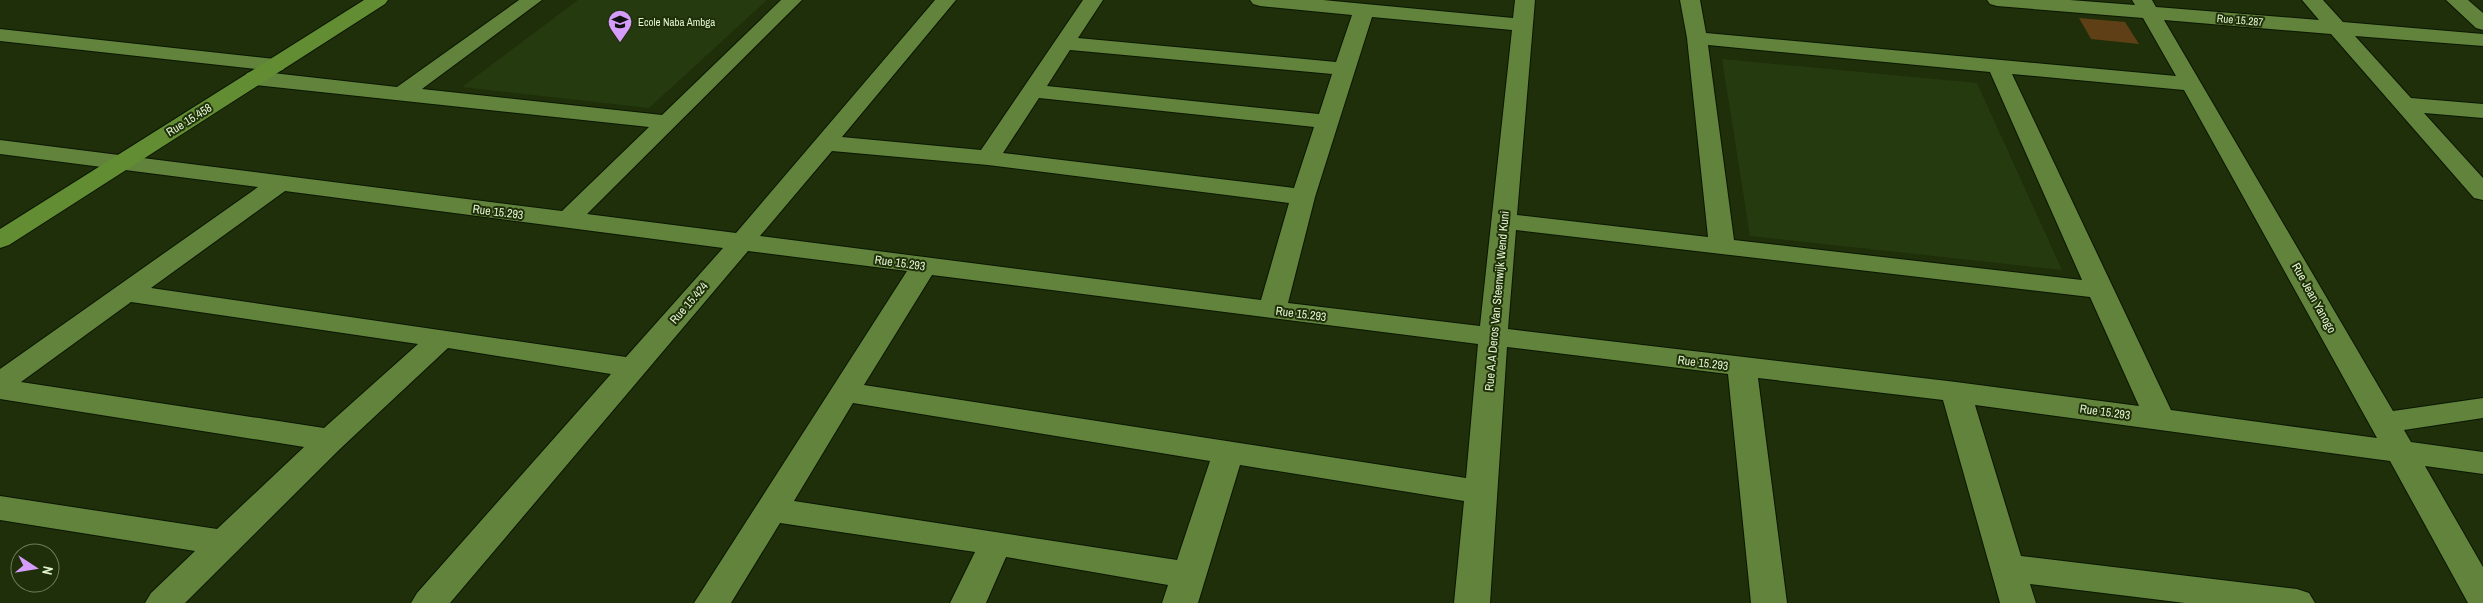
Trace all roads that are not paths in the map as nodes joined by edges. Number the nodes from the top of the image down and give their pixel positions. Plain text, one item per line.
1 (378, 0) edge
2 (532, 0) edge
3 (792, 0) edge
4 (946, 0) edge
5 (1093, 0) edge
6 (1260, 0) edge
7 (1690, 0) edge
8 (1997, 0) edge
9 (2312, 0) edge
10 (2456, 0) edge
11 (2146, 6) edge
12 (1364, 10) junction
13 (1524, 12) edge
14 (2483, 24) edge
15 (2337, 28) junction
16 (0, 35) edge
17 (1697, 38) junction
18 (2483, 40) edge
19 (1065, 43) junction
20 (275, 65) junction
21 (1998, 66) junction
22 (1346, 69) junction
23 (256, 78) junction
24 (2192, 84) junction
25 (1034, 90) junction
26 (402, 93) junction
27 (2404, 104) junction
28 (2483, 111) edge
29 (665, 122) junction
30 (1329, 122) junction
31 (826, 143) junction
32 (0, 147) edge
33 (988, 158) junction
34 (120, 164) junction
35 (279, 184) junction
36 (2483, 193) edge
37 (1303, 197) junction
38 (1504, 220) junction
39 (566, 221) junction
40 (0, 240) edge
41 (742, 242) junction
42 (1722, 246) junction
43 (924, 266) junction
44 (2100, 290) junction
45 (124, 293) junction
46 (1272, 310) junction
47 (1493, 337) junction
48 (442, 338) junction
49 (1742, 367) junction
50 (633, 368) junction
51 (0, 383) edge
52 (0, 389) edge
53 (843, 392) junction
54 (1956, 392) junction
55 (2483, 408) edge
56 (2160, 420) junction
57 (2384, 423) junction
58 (330, 440) junction
59 (2400, 451) junction
60 (1228, 453) junction
61 (2483, 463) edge
62 (1479, 492) junction
63 (0, 508) edge
64 (773, 510) junction
65 (223, 543) junction
66 (996, 543) junction
67 (2008, 568) junction
68 (1184, 589) edge
69 (2483, 598) edge
70 (2264, 600) edge
71 (162, 603) edge
72 (429, 603) edge
73 (712, 603) edge
74 (968, 603) edge
75 (1472, 603) edge
76 (1769, 603) edge
77 (2018, 603) edge
78 (2297, 603) edge

1 - 20 main road, Rue 15.458
2 - 26 street
3 - 29 street
4 - 31 street, Rue 15.424
5 - 19 street
6 - 12 street
7 - 17 street
8 - 11 street, Rue 15.287
9 - 15 street
10 - 14 street
11 - 15 street, Rue 15.287
11 - 24 street, Rue Jean Yanogo
12 - 13 street
12 - 22 street
13 - 38 street, Rue A.A Deros Van Steenwijk Wend Kuni
15 - 18 street, Rue 15.287
15 - 27 street
16 - 20 street
17 - 21 street
17 - 42 street
19 - 22 street
19 - 25 street
20 - 23 main road, Rue 15.458
21 - 24 street
21 - 44 street
22 - 30 street
23 - 26 street
23 - 34 main road, Rue 15.458
24 - 57 street, Rue Jean Yanogo
25 - 30 street
25 - 33 street
26 - 29 street
27 - 28 street
27 - 36 street
29 - 39 street
30 - 37 street
31 - 33 street
31 - 41 street, Rue 15.424
32 - 34 street, Rue 15.293
33 - 37 street
34 - 35 street, Rue 15.293
34 - 40 main road, Rue 15.458
35 - 39 street, Rue 15.293
35 - 45 street
37 - 46 street
38 - 42 street
38 - 47 street, Rue A.A Deros Van Steenwijk Wend Kuni
39 - 41 street, Rue 15.293
41 - 43 street, Rue 15.293
41 - 50 street, Rue 15.424
42 - 44 street
43 - 46 street, Rue 15.293
43 - 53 street
44 - 56 street
45 - 48 street
45 - 51 street
46 - 47 street, Rue 15.293
47 - 49 street, Rue 15.293
47 - 62 street, Rue A.A Deros Van Steenwijk Wend Kuni
48 - 50 street
48 - 58 street
49 - 54 street, Rue 15.293
49 - 76 street
50 - 72 street, Rue 15.424
52 - 58 street
53 - 60 street
53 - 64 street
54 - 56 street, Rue 15.293
54 - 67 street
55 - 57 street
56 - 59 street, Rue 15.293
57 - 59 street, Rue Jean Yanogo
58 - 65 street
59 - 61 street, Rue 15.293
59 - 69 street, Rue Jean Yanogo
60 - 62 street
60 - 68 street
62 - 75 street, Rue A.A Deros Van Steenwijk Wend Kuni
63 - 65 street
64 - 66 street
64 - 73 street
65 - 71 street
66 - 68 street
66 - 74 street
67 - 70 street
67 - 77 street
70 - 78 street

